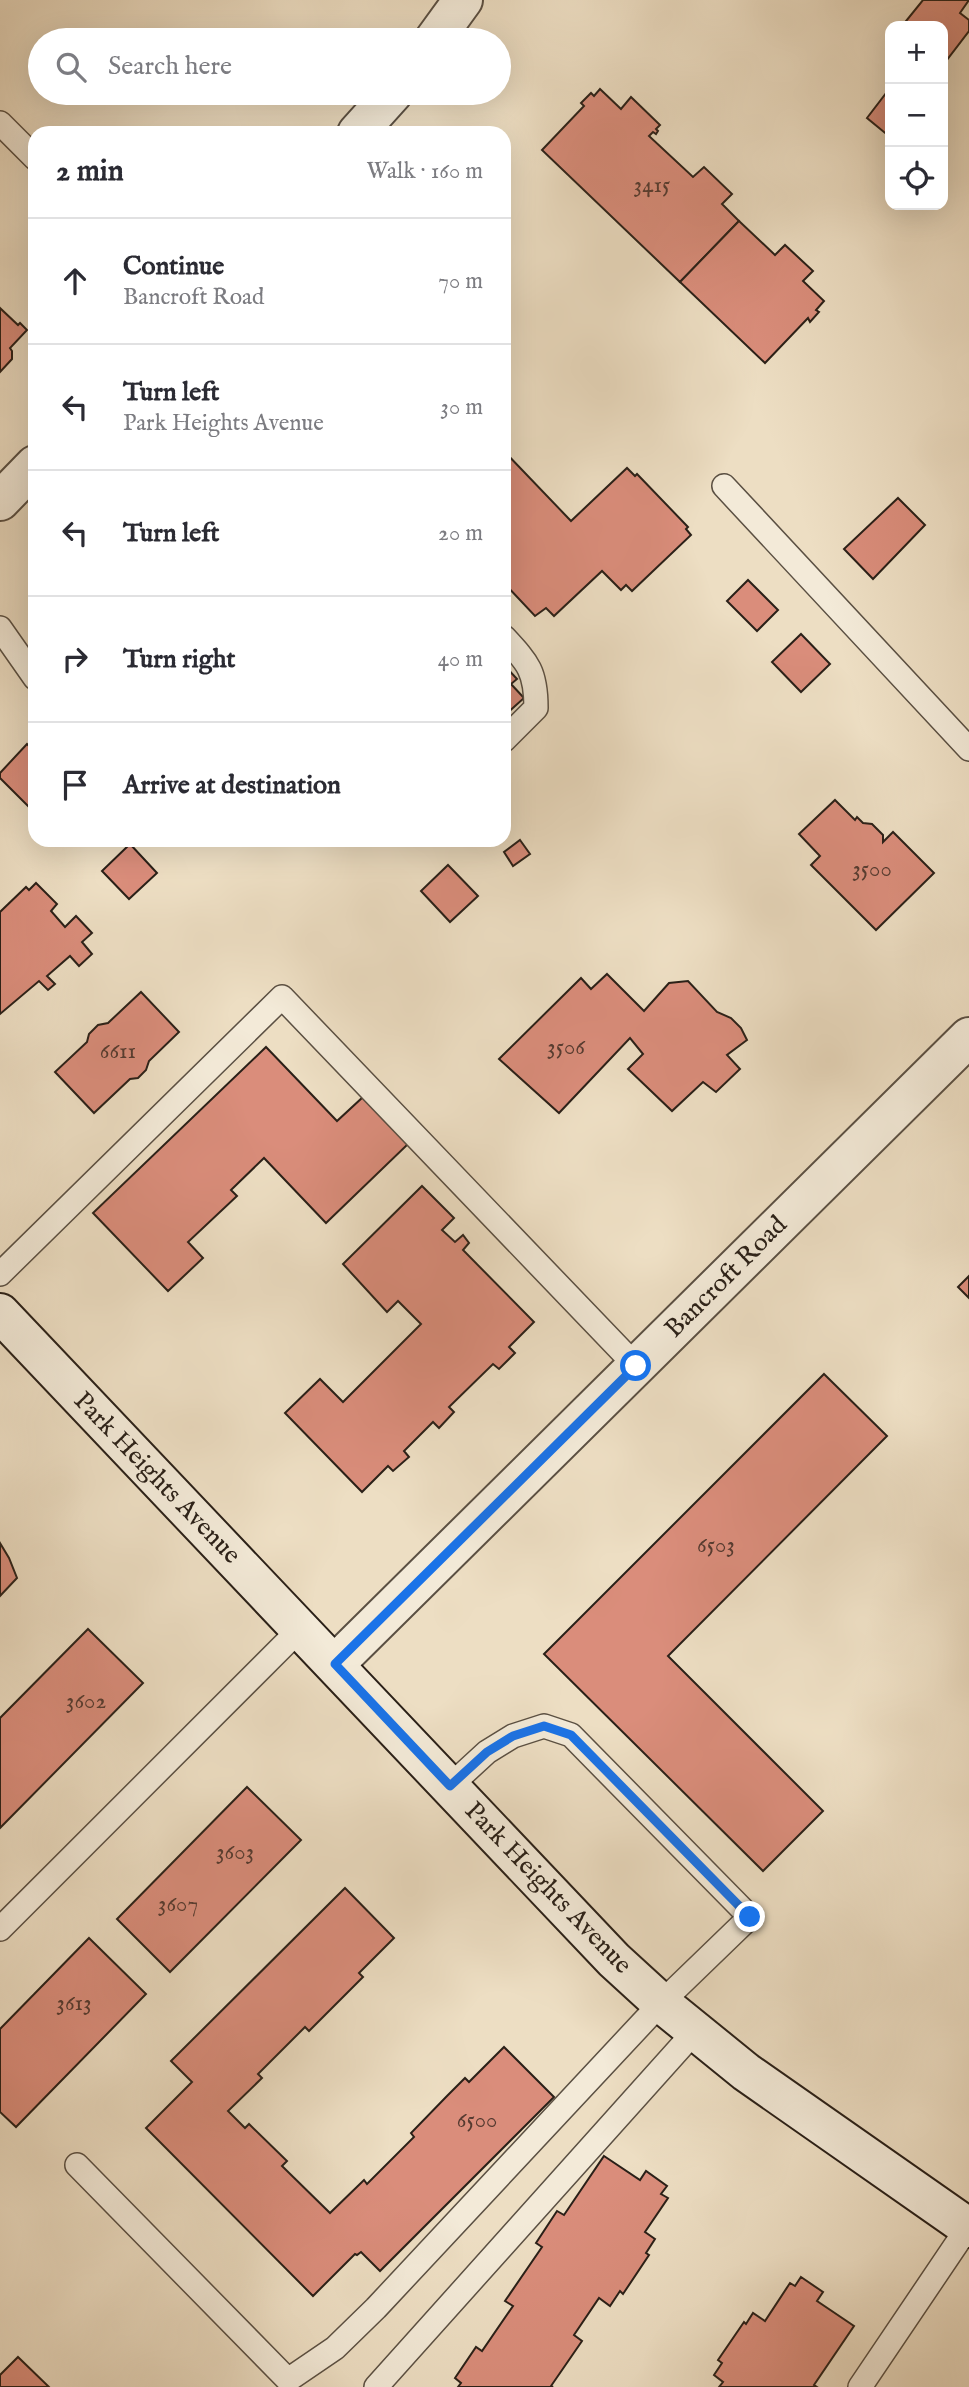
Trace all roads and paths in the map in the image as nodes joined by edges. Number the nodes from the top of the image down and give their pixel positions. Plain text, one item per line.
1 (463, 0) edge
2 (443, 28) edge
3 (382, 105) edge
4 (0, 123) edge
5 (363, 126) edge
6 (28, 151) edge
7 (28, 472) edge
8 (724, 486) dead end
9 (0, 501) edge
10 (0, 628) edge
11 (511, 645) edge
12 (28, 668) edge
13 (511, 733) edge
14 (969, 749) edge
15 (969, 1037) edge
16 (0, 1274) edge
17 (0, 1313) edge
18 (636, 1366) junction
19 (300, 1629) junction
20 (335, 1664) junction
21 (450, 1786) junction
22 (0, 1929) edge
23 (662, 2003) junction
24 (696, 2030) junction
25 (77, 2165) dead end
26 (969, 2228) edge
27 (376, 2387) edge
28 (860, 2387) edge

1 - 2 main road
3 - 5 main road
4 - 6 lane
7 - 9 main road
8 - 14 lane
10 - 12 lane
11 - 13 lane
15 - 18 main road, Bancroft Road
16 - 18 lane
17 - 19 main road, Park Heights Avenue
18 - 20 main road, Bancroft Road
19 - 20 main road, Park Heights Avenue
19 - 22 lane
20 - 21 main road, Park Heights Avenue
21 - 23 main road, Park Heights Avenue
21 - 23 lane
23 - 24 main road, Park Heights Avenue
23 - 25 lane
24 - 26 main road, Park Heights Avenue
24 - 27 lane
26 - 28 lane

